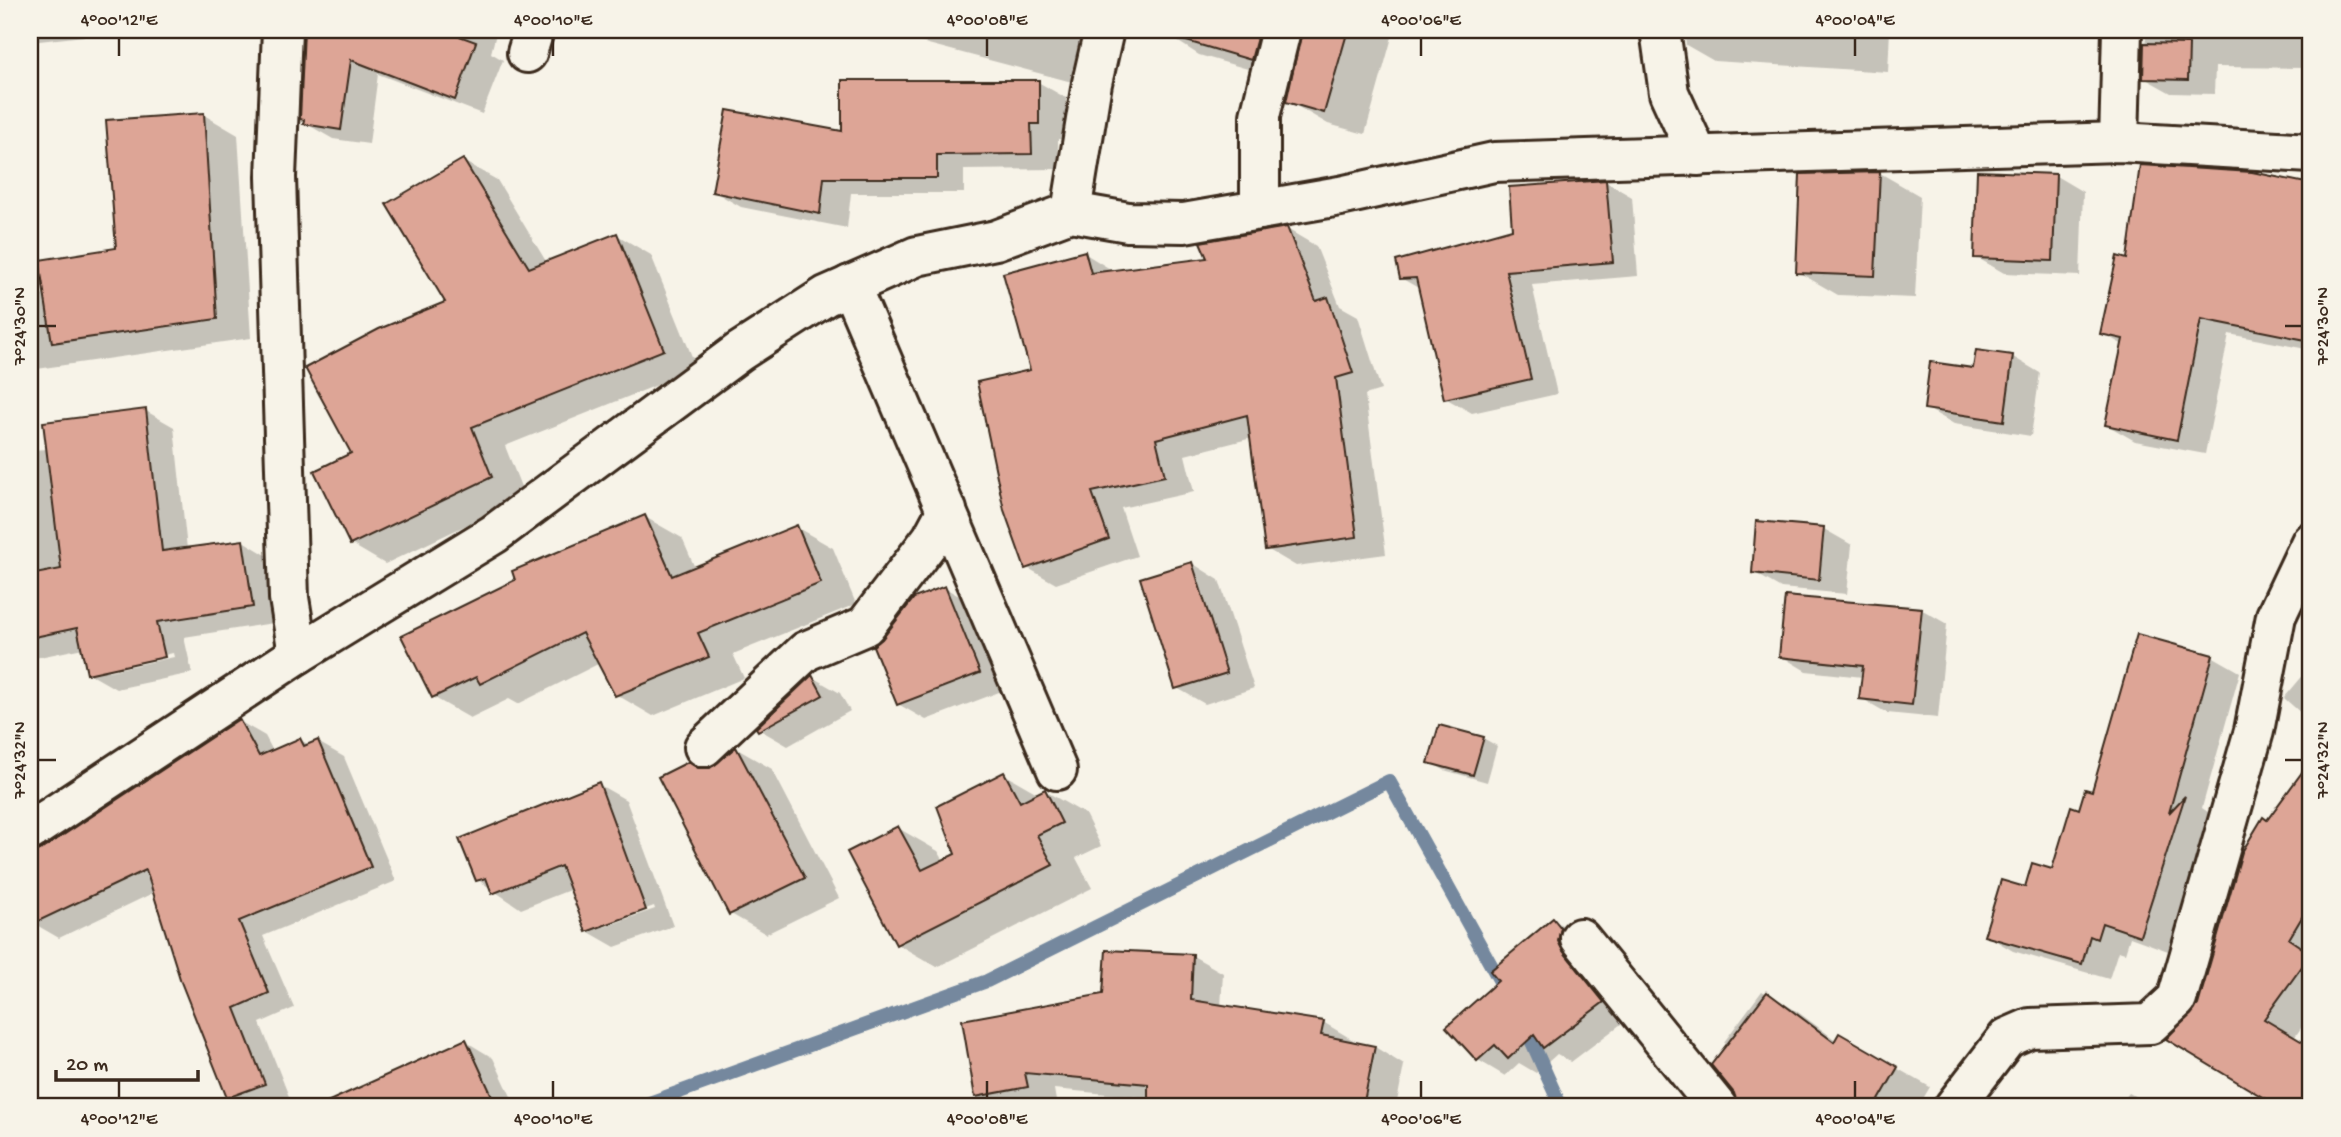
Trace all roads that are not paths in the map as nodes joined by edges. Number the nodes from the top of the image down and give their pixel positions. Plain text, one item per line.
1 (282, 30) edge
2 (1104, 30) edge
3 (1281, 30) edge
4 (1660, 30) edge
5 (2122, 30) edge
6 (2119, 142) junction
7 (2311, 153) edge
8 (1699, 156) junction
9 (1260, 210) junction
10 (1072, 212) junction
11 (850, 285) junction
12 (947, 510) junction
13 (2311, 542) edge
14 (298, 654) junction
15 (705, 747) dead end
16 (1057, 770) dead end
17 (30, 831) edge
18 (1580, 938) dead end
19 (1717, 1107) edge
20 (1954, 1107) edge

1 - 14 street
2 - 10 street
3 - 9 street
4 - 8 street
5 - 6 street
6 - 7 street
6 - 8 street
8 - 9 street
9 - 10 street
10 - 11 street
11 - 12 street
11 - 14 street
12 - 15 street
12 - 16 street
13 - 20 street
14 - 17 street
18 - 19 street

